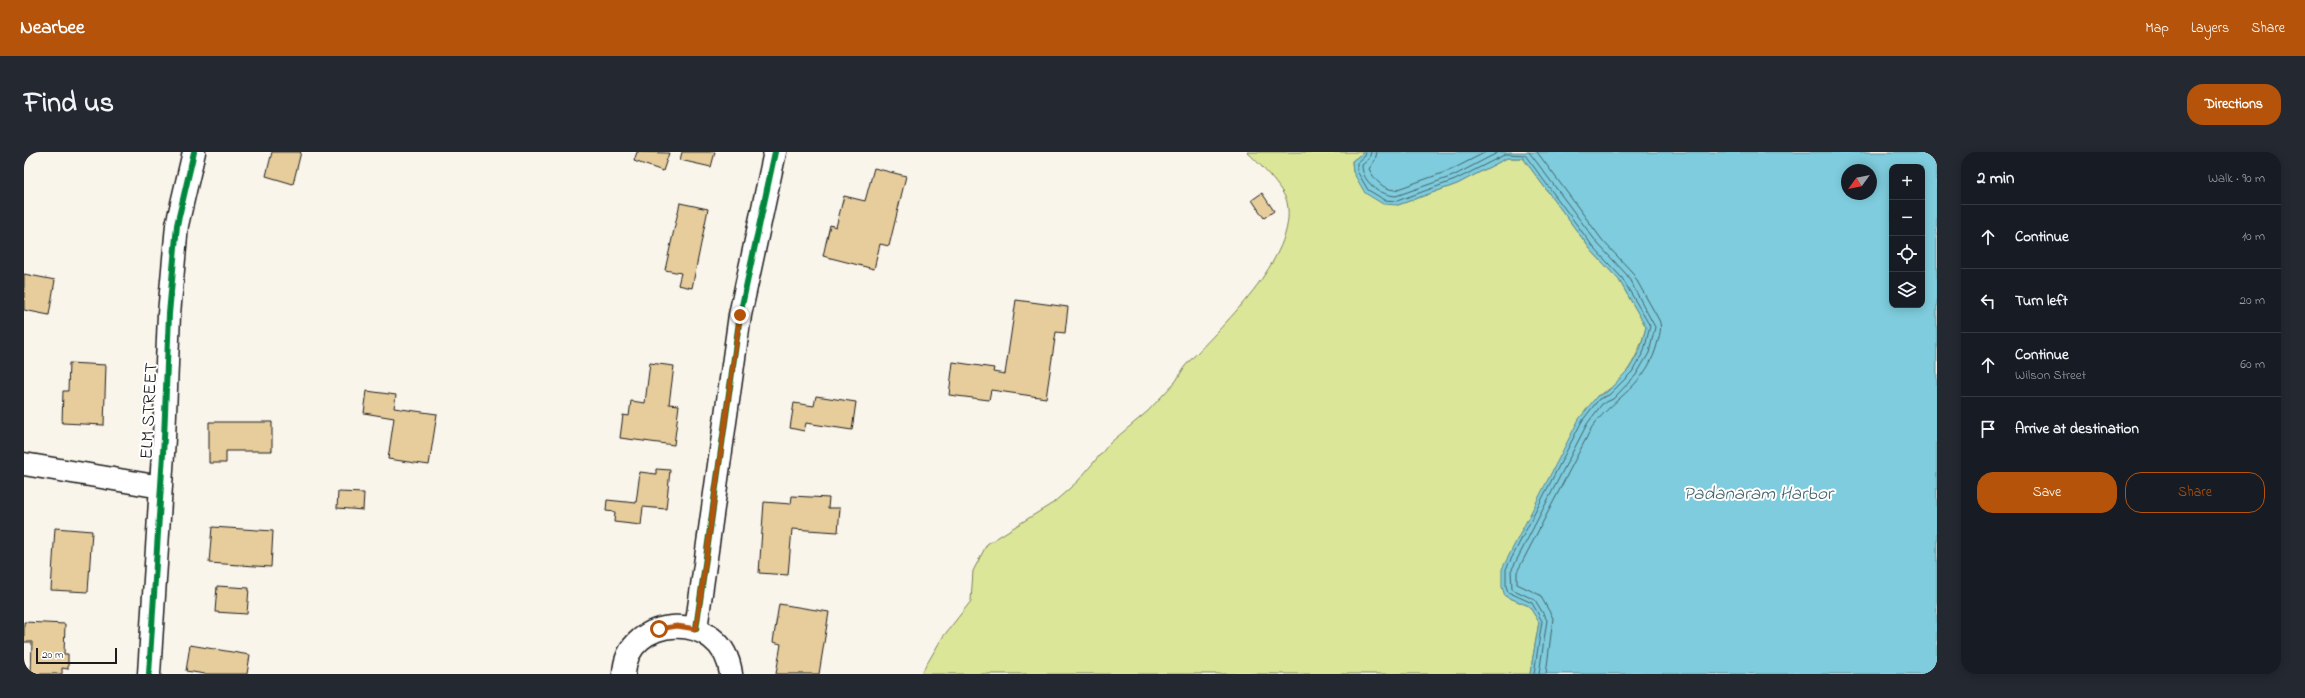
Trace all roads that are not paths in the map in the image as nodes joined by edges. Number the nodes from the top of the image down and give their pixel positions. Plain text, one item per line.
1 (194, 152) edge
2 (775, 152) edge
3 (24, 464) edge
4 (160, 487) junction
5 (696, 629) junction
6 (149, 674) edge
7 (624, 674) edge
8 (731, 674) edge

1 - 4 street, ELM STREET
2 - 5 street
3 - 4 street
4 - 6 street, ELM STREET
5 - 7 street
5 - 8 street

